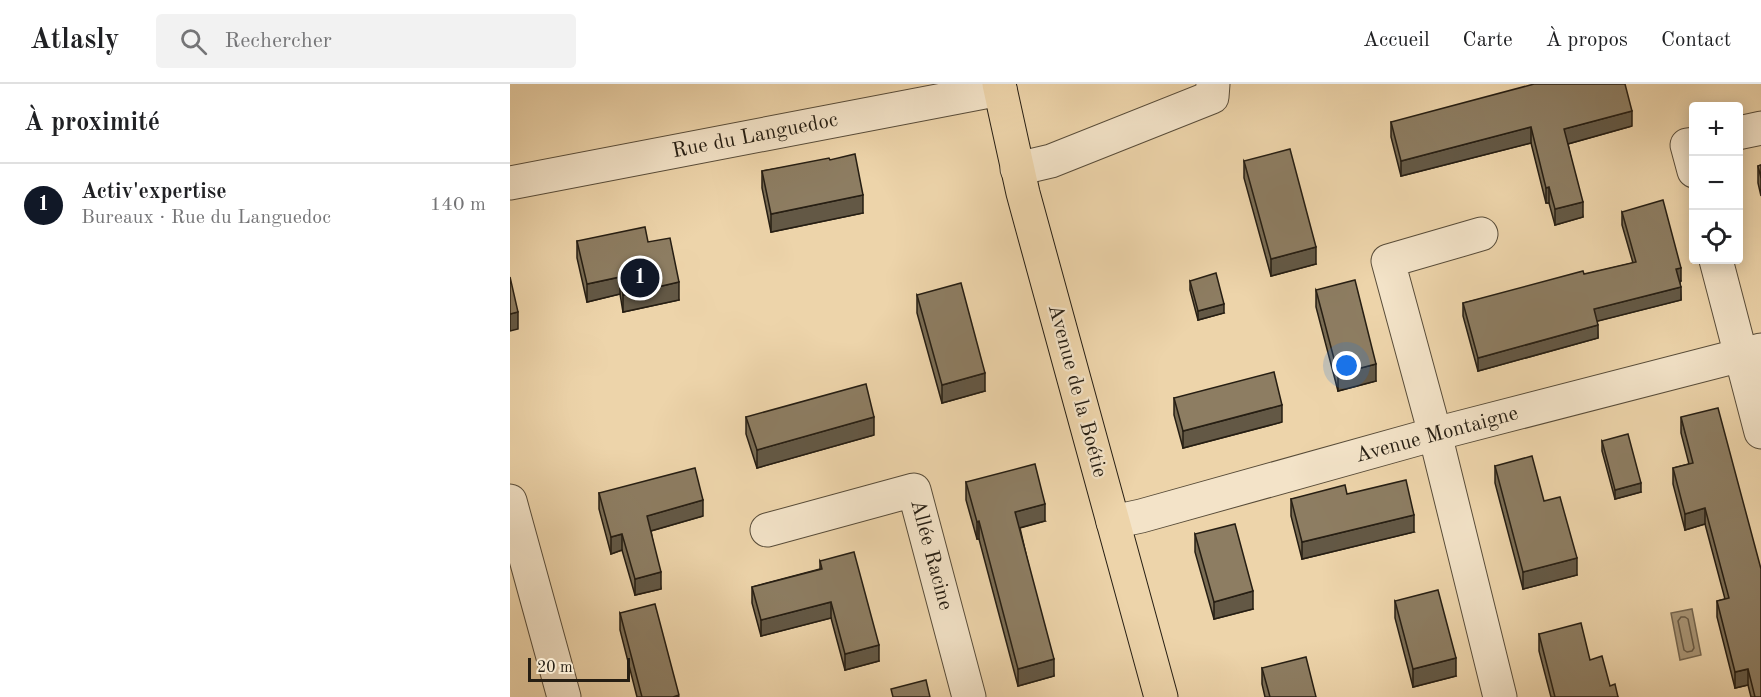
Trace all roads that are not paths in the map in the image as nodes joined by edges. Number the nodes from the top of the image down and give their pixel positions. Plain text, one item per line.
1 (1213, 84) edge
2 (999, 87) edge
3 (1761, 128) edge
4 (1743, 132) edge
5 (1017, 169) junction
6 (510, 183) edge
7 (1481, 234) dead end
8 (1718, 264) edge
9 (1751, 352) edge
10 (1761, 432) edge
11 (1435, 434) junction
12 (510, 501) edge
13 (1113, 522) junction
14 (767, 530) dead end
15 (564, 697) edge
16 (969, 697) edge
17 (1161, 697) edge
18 (1500, 697) edge

1 - 5 street
2 - 5 main road, Avenue de la Boétie
2 - 6 street, Rue du Languedoc
3 - 4 street
5 - 13 main road, Avenue de la Boétie
7 - 11 street
8 - 9 street
9 - 10 street
9 - 11 street, Avenue Montaigne
11 - 13 street, Avenue Montaigne
11 - 18 street
12 - 15 street
13 - 17 main road, Avenue de la Boétie
14 - 16 street, Allée Racine

